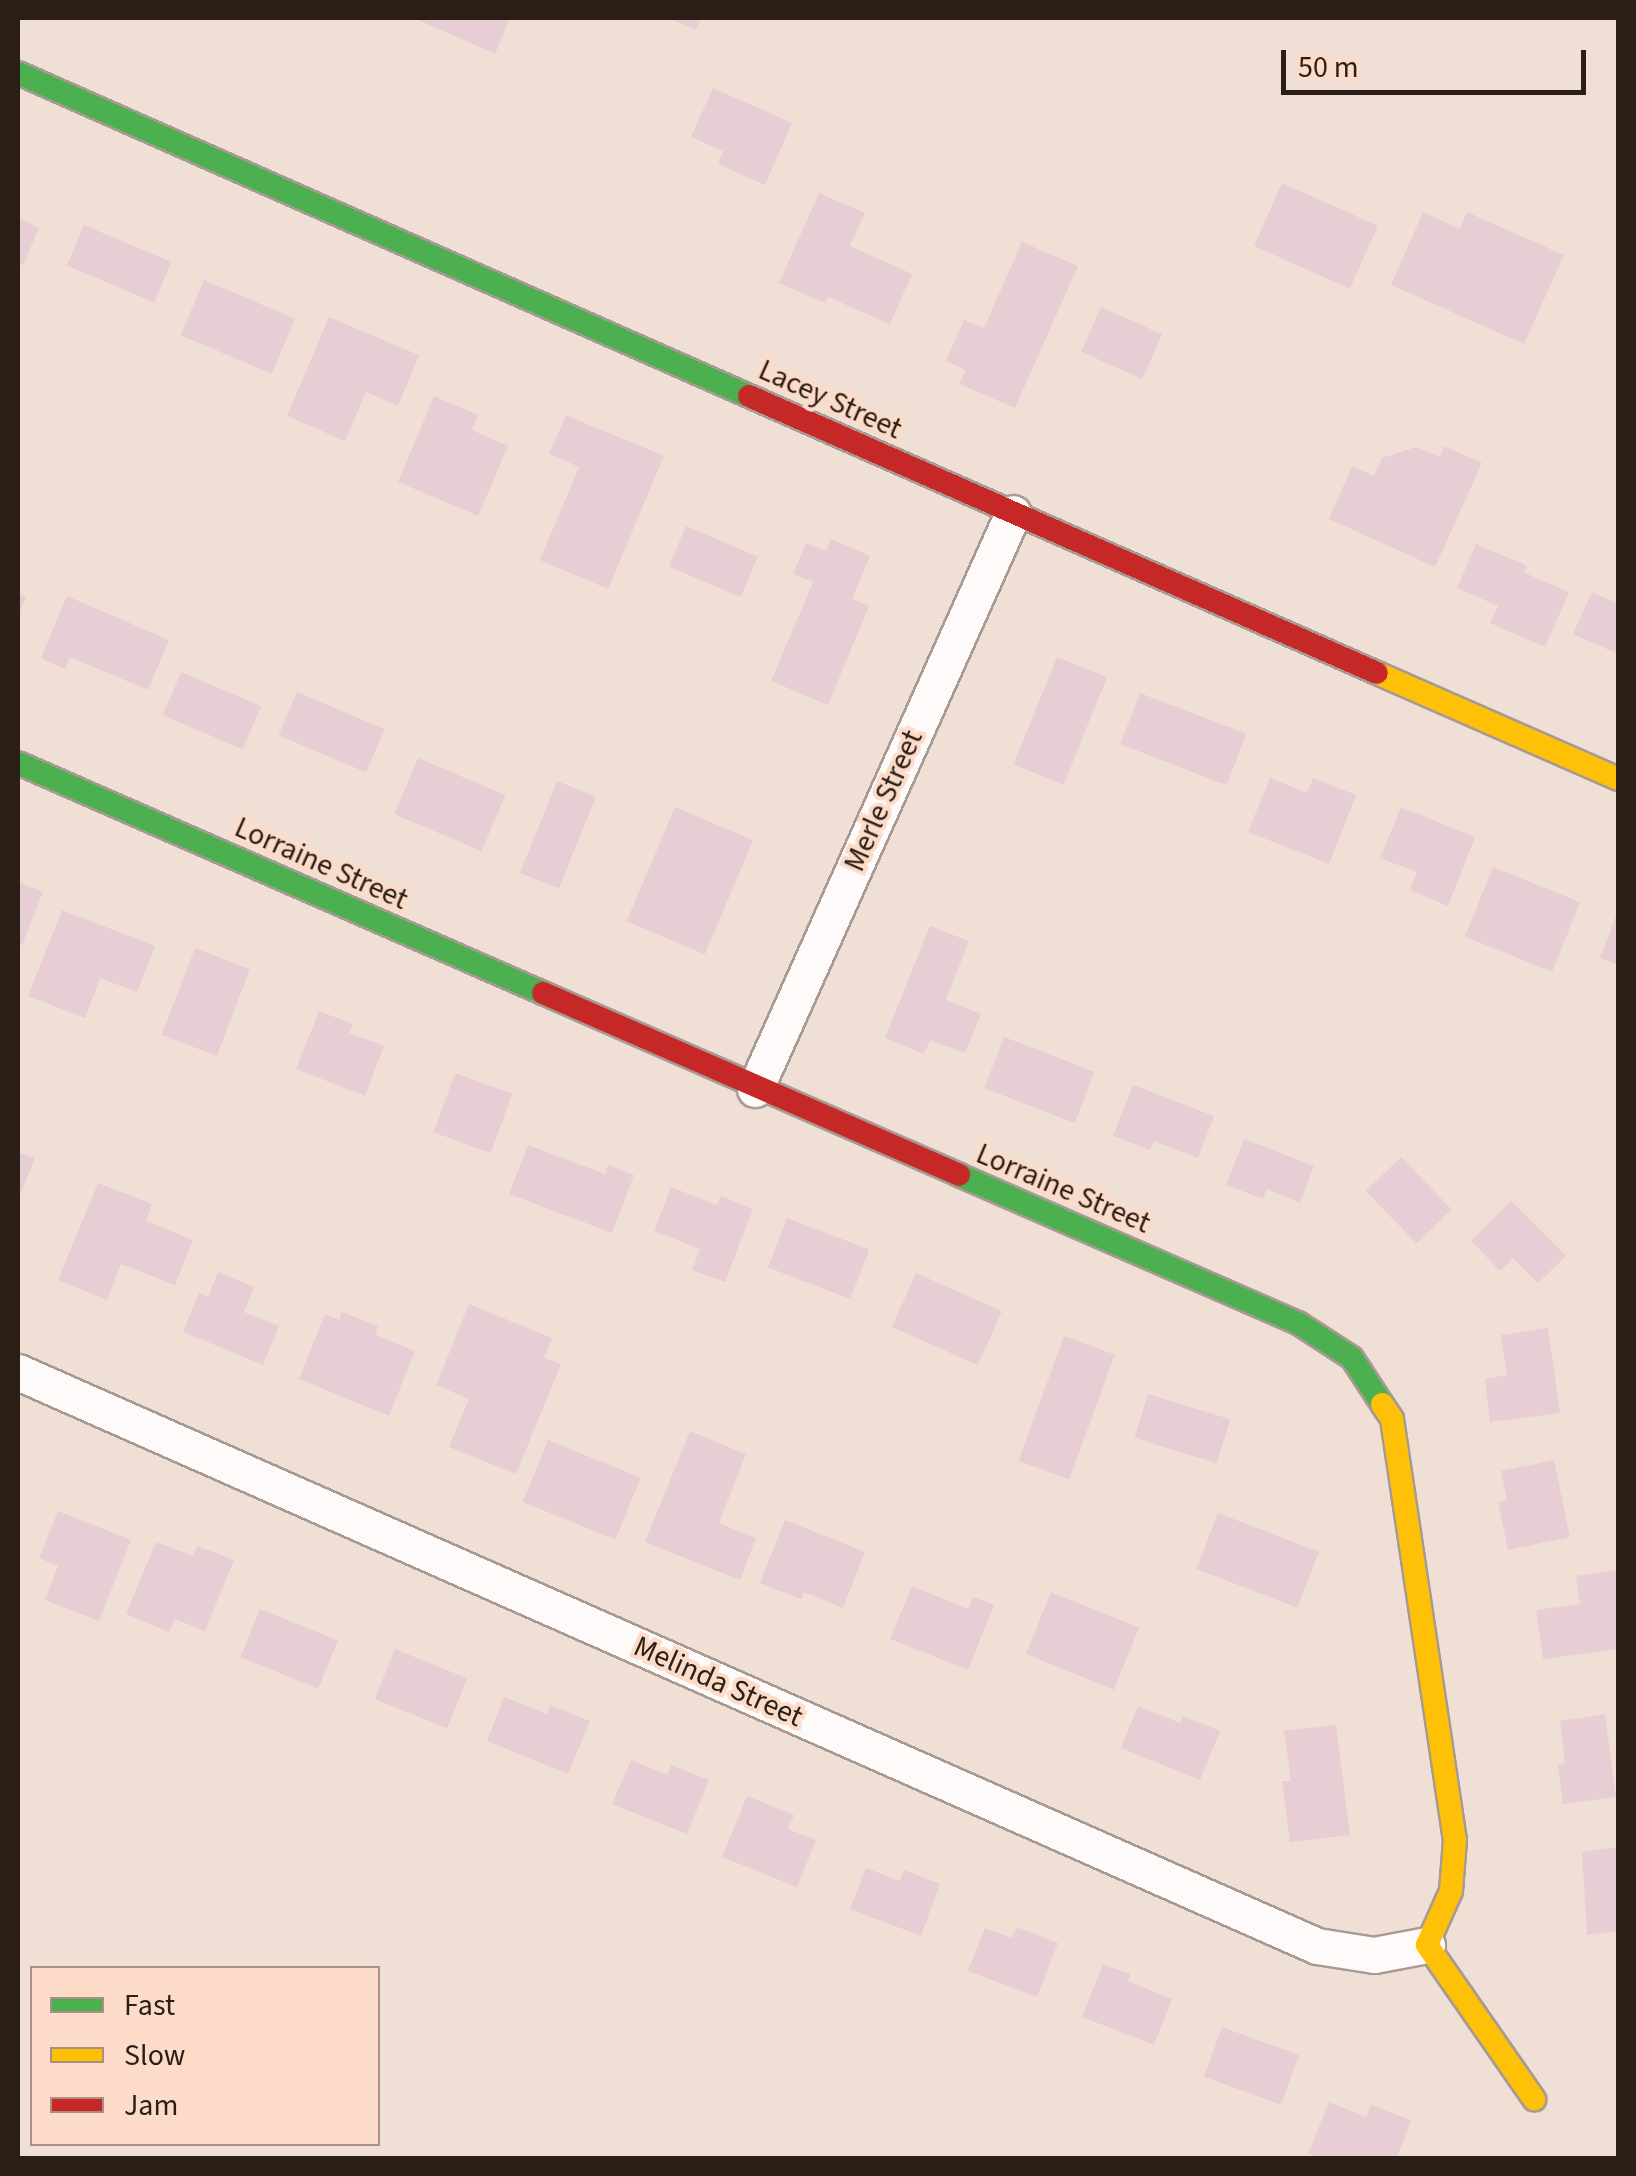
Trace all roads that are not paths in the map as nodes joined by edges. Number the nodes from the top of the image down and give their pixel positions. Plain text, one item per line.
1 (18, 73) edge
2 (1012, 514) junction
3 (18, 763) edge
4 (1618, 779) edge
5 (755, 1089) junction
6 (18, 1372) edge
7 (1427, 1945) junction
8 (1534, 2098) dead end

1 - 2 street, Lacey Street
2 - 4 street, Lacey Street
2 - 5 street, Merle Street
3 - 5 street, Lorraine Street
5 - 7 street, Lorraine Street
6 - 7 street, Melinda Street
7 - 8 street

